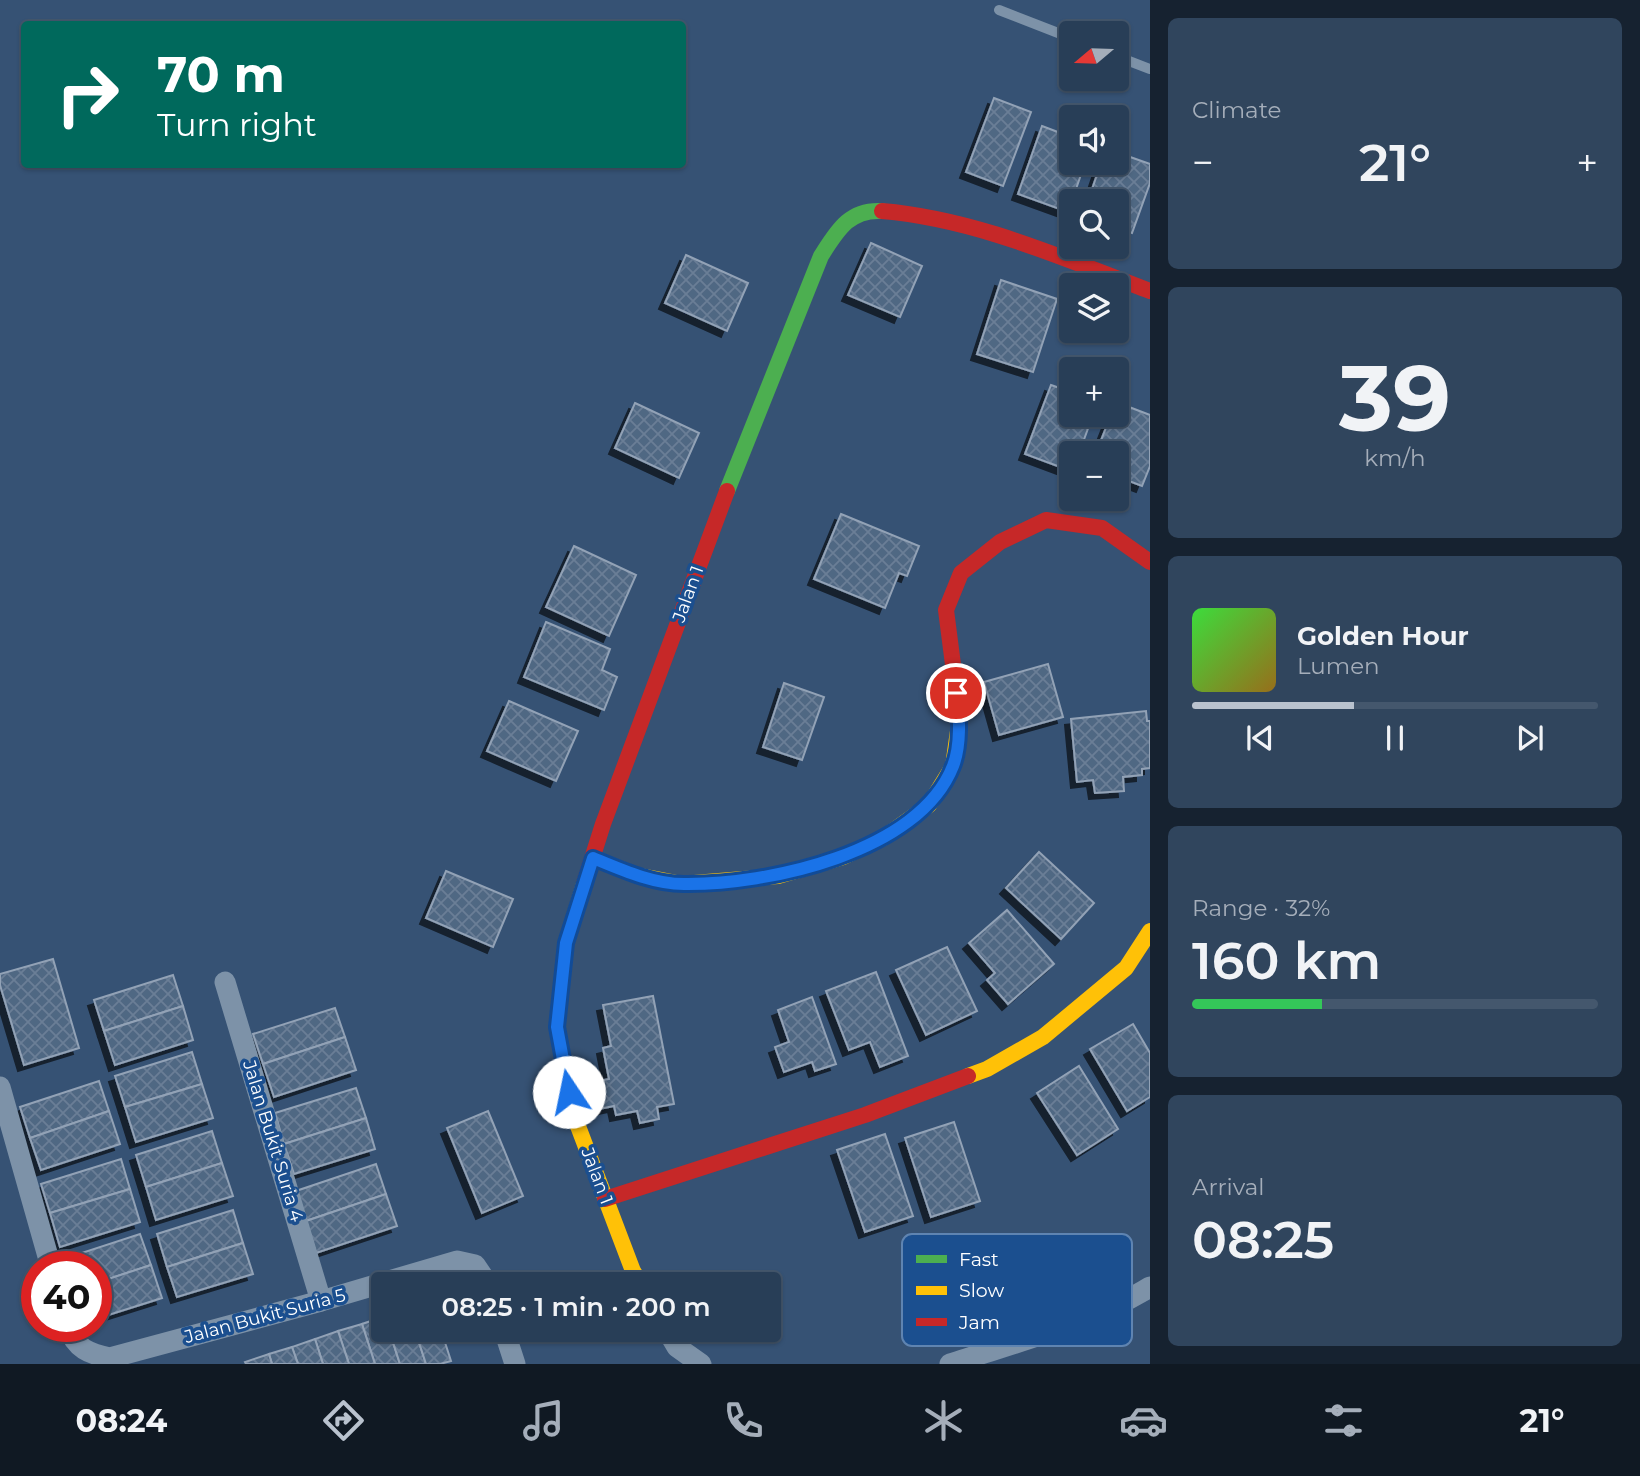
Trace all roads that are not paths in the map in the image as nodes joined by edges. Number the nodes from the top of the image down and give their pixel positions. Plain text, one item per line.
1 (999, 10) dead end
2 (1059, 33) edge
3 (1129, 60) edge
4 (1150, 69) edge
5 (1150, 291) edge
6 (1150, 562) edge
7 (593, 858) junction
8 (1150, 930) edge
9 (225, 982) dead end
10 (0, 1087) edge
11 (605, 1199) junction
12 (46, 1251) edge
13 (420, 1272) edge
14 (480, 1272) edge
15 (634, 1272) edge
16 (371, 1286) edge
17 (1150, 1287) edge
18 (1132, 1298) edge
19 (321, 1301) junction
20 (77, 1342) edge
21 (508, 1342) edge
22 (674, 1342) edge
23 (1005, 1346) edge
24 (515, 1364) edge
25 (701, 1364) edge
26 (950, 1364) edge

1 - 2 lane
3 - 4 lane
5 - 7 street, Jalan 1
6 - 7 street
7 - 11 street, Jalan 1
8 - 11 street
9 - 19 street, Jalan Bukit Suria 4
10 - 12 street
11 - 15 street, Jalan 1
13 - 14 street, Jalan Bukit Suria 5
16 - 19 street, Jalan Bukit Suria 5
17 - 18 street
19 - 20 street, Jalan Bukit Suria 5
21 - 24 street
22 - 25 street
23 - 26 street

